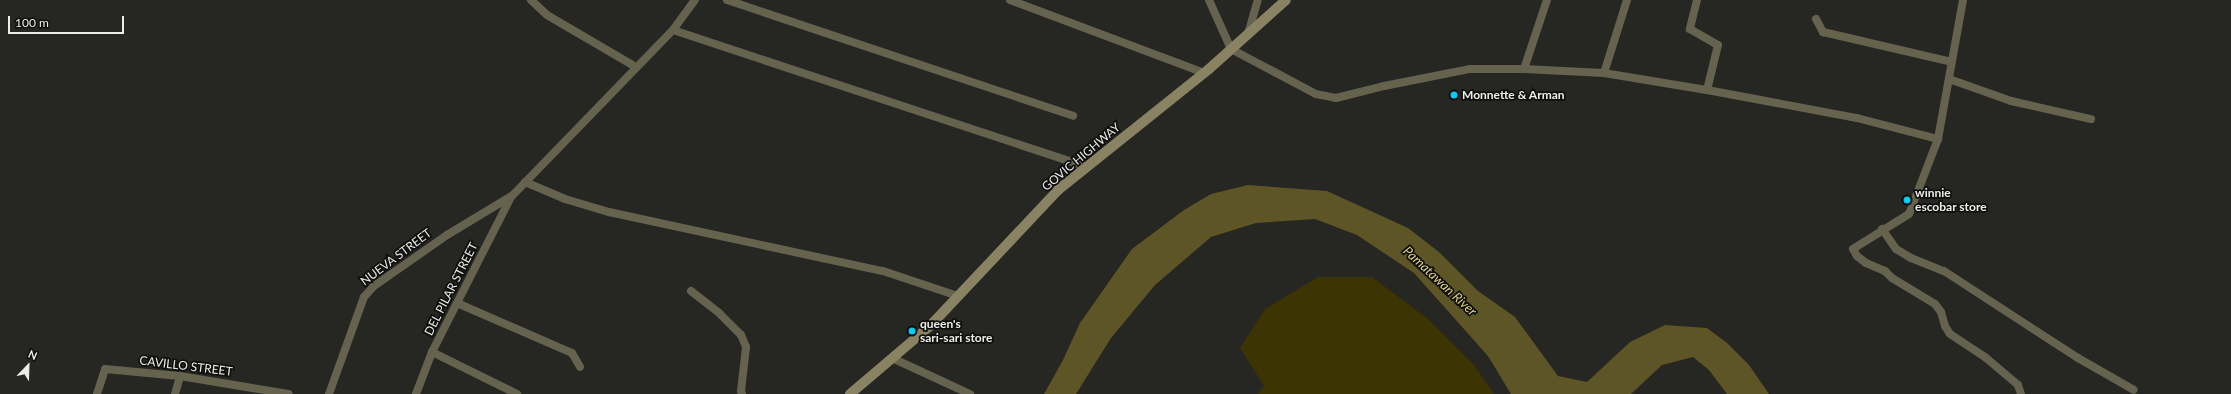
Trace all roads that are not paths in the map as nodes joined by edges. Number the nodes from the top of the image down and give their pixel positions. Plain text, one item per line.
1 (531, 0) edge
2 (695, 0) edge
3 (727, 0) edge
4 (1010, 0) edge
5 (1209, 0) edge
6 (1258, 0) edge
7 (1286, 0) edge
8 (1547, 0) edge
9 (1627, 0) edge
10 (1697, 0) edge
11 (1963, 0) edge
12 (1816, 19) dead end
13 (673, 30) junction
14 (1248, 35) junction
15 (1231, 50) junction
16 (1952, 62) junction
17 (636, 67) junction
18 (1524, 69) junction
19 (1204, 73) junction
20 (1604, 74) junction
21 (1949, 79) junction
22 (1707, 90) junction
23 (1073, 116) dead end
24 (2091, 120) dead end
25 (1938, 139) junction
26 (1087, 167) junction
27 (525, 182) junction
28 (511, 197) junction
29 (1882, 230) junction
30 (691, 291) dead end
31 (958, 296) junction
32 (457, 303) junction
33 (432, 352) junction
34 (892, 358) junction
35 (580, 367) dead end
36 (180, 376) junction
37 (2134, 390) dead end
38 (256, 391) edge
39 (97, 394) edge
40 (175, 394) edge
41 (290, 394) edge
42 (329, 394) edge
43 (416, 394) edge
44 (517, 394) edge
45 (742, 394) edge
46 (850, 394) edge
47 (970, 394) edge
48 (2021, 394) edge

1 - 17 street
2 - 13 street
3 - 23 street
4 - 19 street
5 - 15 street
6 - 14 street
7 - 14 main road, GOVIC HIGHWAY
8 - 18 street
9 - 20 street
10 - 22 street
11 - 16 street
12 - 16 street
13 - 17 street
13 - 26 street
14 - 15 main road, GOVIC HIGHWAY
15 - 18 street
15 - 19 main road, GOVIC HIGHWAY
16 - 21 street
17 - 27 street
18 - 20 street
19 - 26 main road, GOVIC HIGHWAY
20 - 22 street
21 - 24 street
21 - 25 street
22 - 25 street
25 - 29 street
26 - 31 main road, GOVIC HIGHWAY
27 - 28 street
27 - 31 street
28 - 32 street, DEL PILAR STREET
28 - 42 street, NUEVA STREET
29 - 37 street
29 - 48 street
30 - 45 street
31 - 34 main road, GOVIC HIGHWAY
32 - 33 street, DEL PILAR STREET
32 - 35 street
33 - 43 street, DEL PILAR STREET
33 - 44 street
34 - 46 main road, GOVIC HIGHWAY
34 - 47 street
36 - 38 street, CAVILLO STREET
36 - 39 street, CAVILLO STREET
36 - 40 street
38 - 41 street, CAVILLO STREET

